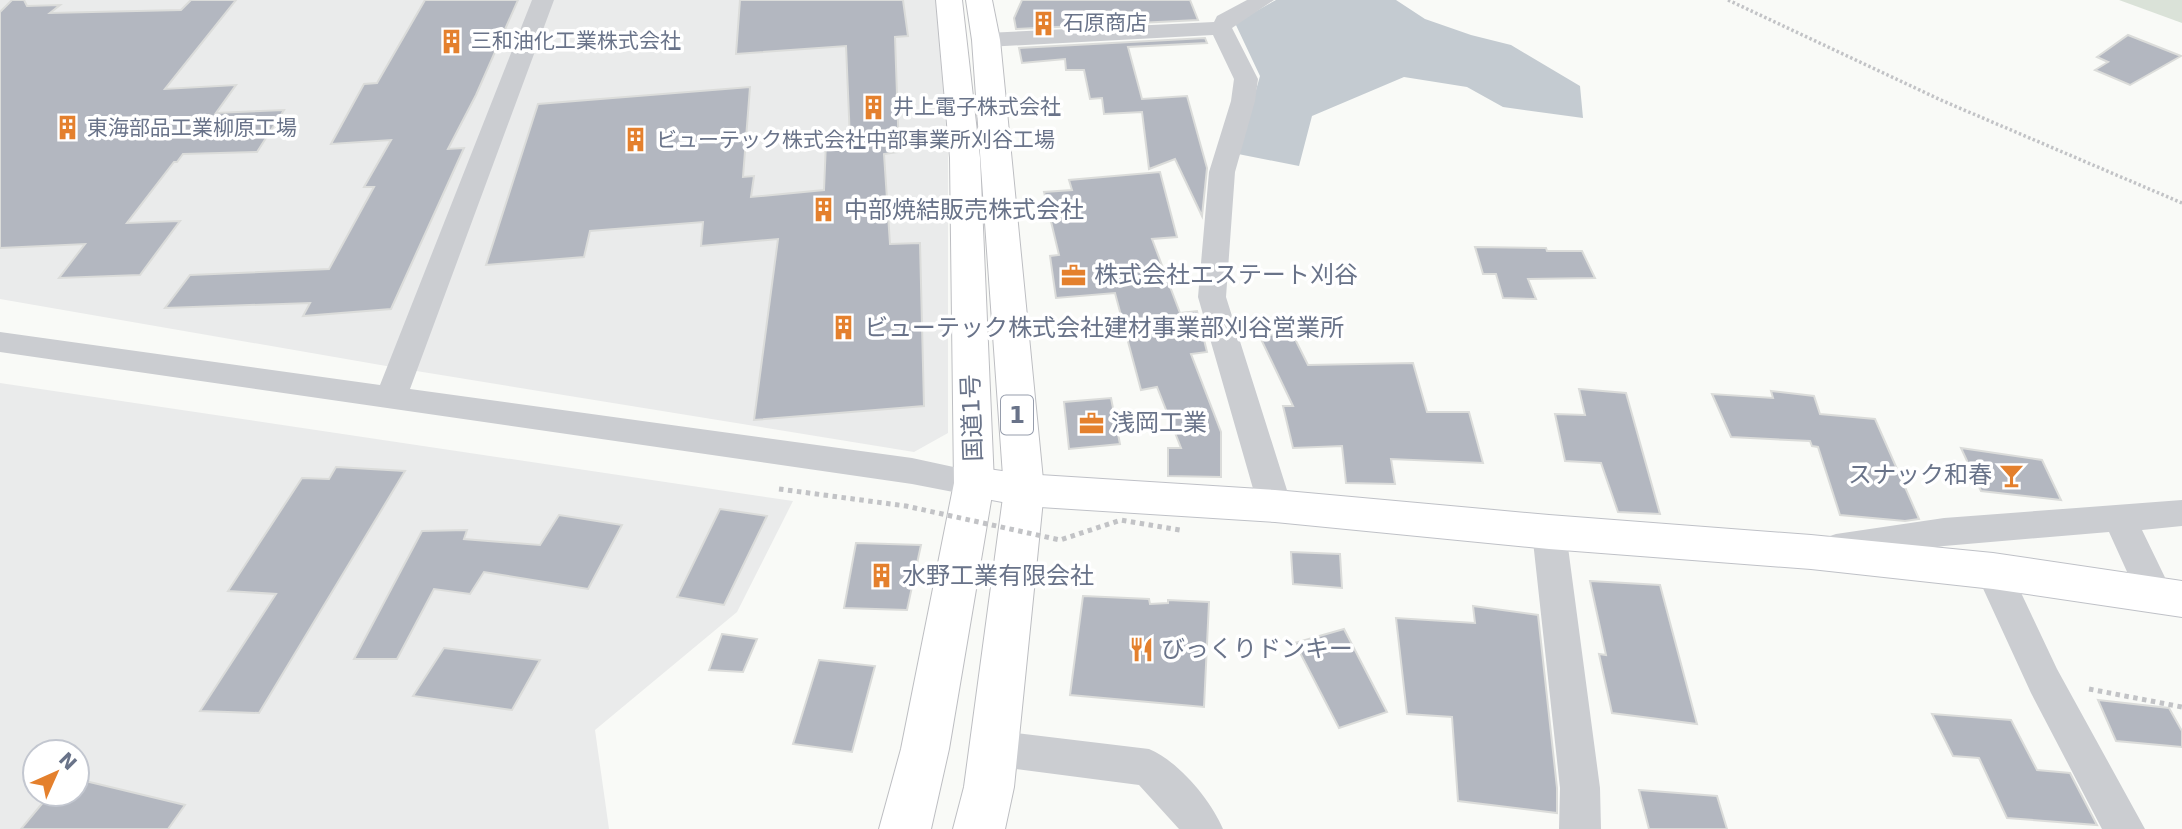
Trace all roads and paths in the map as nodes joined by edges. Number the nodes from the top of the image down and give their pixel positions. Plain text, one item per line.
1 (543, 0) edge
2 (949, 0) edge
3 (979, 0) edge
4 (1263, 0) edge
5 (1728, 0) edge
6 (1222, 28) junction
7 (986, 40) junction
8 (2182, 204) edge
9 (0, 342) edge
10 (391, 397) junction
11 (974, 483) junction
12 (779, 489) dead end
13 (1024, 490) junction
14 (1275, 506) junction
15 (2182, 513) edge
16 (2120, 519) junction
17 (1181, 530) dead end
18 (1549, 532) junction
19 (1811, 551) junction
20 (1993, 571) junction
21 (2169, 597) edge
22 (2044, 681) junction
23 (2182, 707) edge
24 (992, 748) junction
25 (905, 829) edge
26 (979, 829) edge
27 (1202, 829) edge
28 (1580, 829) edge
29 (2124, 829) edge

1 - 10 street
2 - 11 main road, 国道1号 / 1
3 - 7 main road, 国道1号 / 1
4 - 6 street
5 - 8 path
6 - 7 street
6 - 14 street
7 - 13 main road, 国道1号 / 1
9 - 10 street
10 - 11 street
11 - 13 main road
11 - 25 main road, 国道1号 / 1
12 - 17 path, bridge
13 - 14 main road
13 - 24 main road, 国道1号 / 1
14 - 18 main road
15 - 16 street
16 - 19 street
16 - 21 street
18 - 19 main road
18 - 28 street
19 - 20 main road
20 - 21 main road
20 - 22 street
22 - 23 path
22 - 29 street
24 - 26 main road, 国道1号 / 1
24 - 27 street

